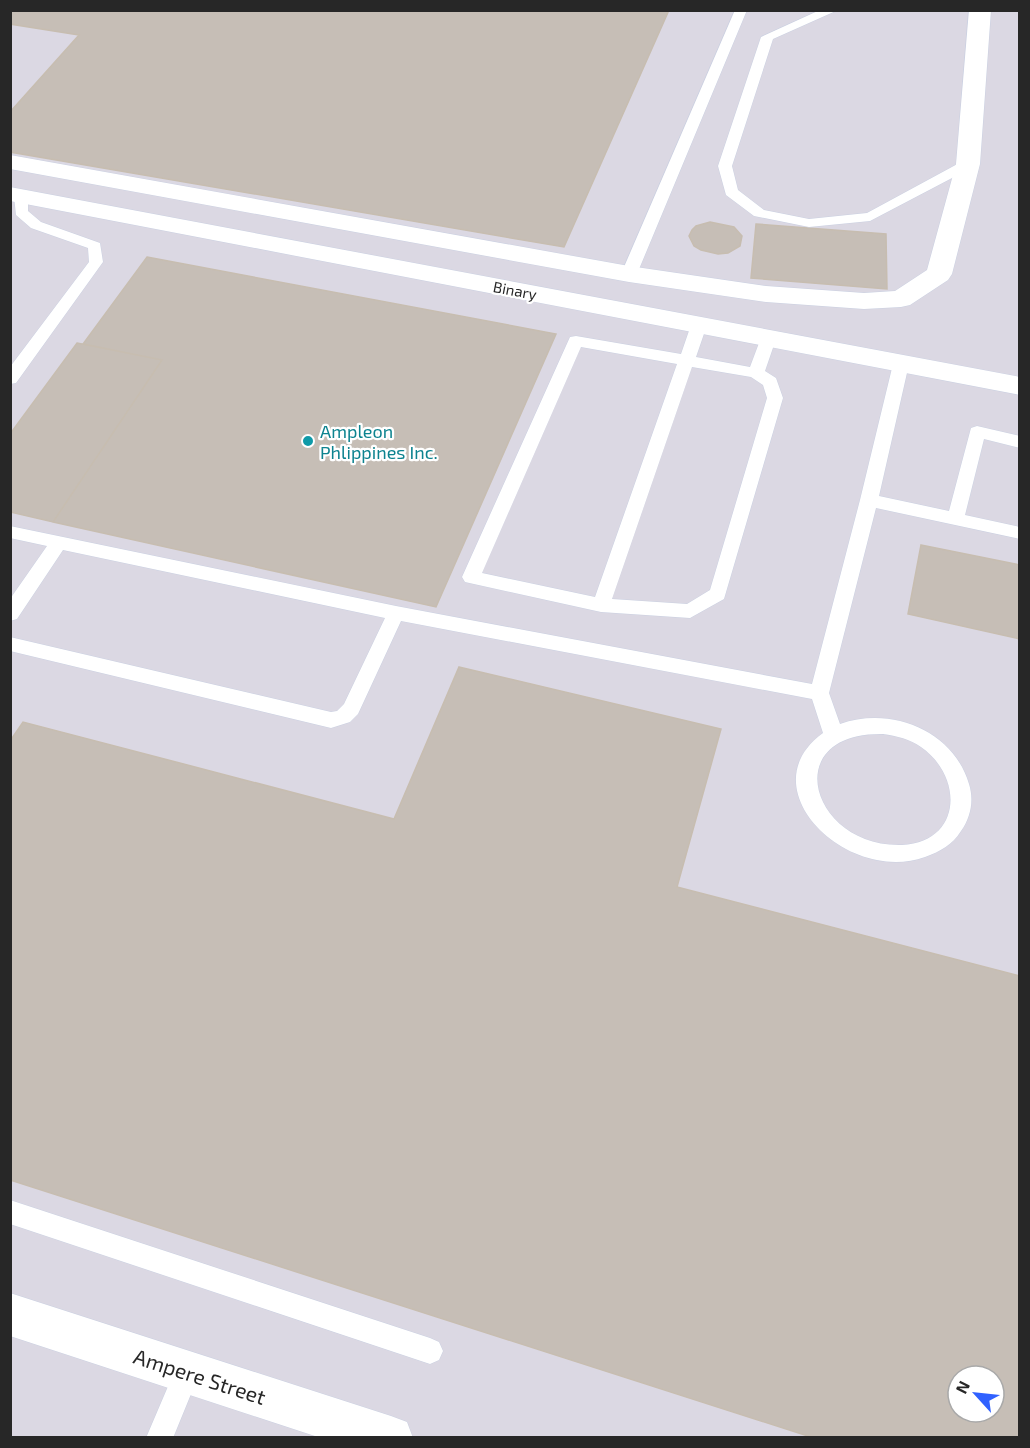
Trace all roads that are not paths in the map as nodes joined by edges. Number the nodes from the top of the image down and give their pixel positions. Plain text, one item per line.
1 (741, 10) edge
2 (832, 10) edge
3 (980, 10) edge
4 (10, 162) edge
5 (968, 164) junction
6 (16, 195) edge
7 (629, 274) junction
8 (699, 325) junction
9 (768, 339) junction
10 (686, 362) junction
11 (901, 364) junction
12 (756, 373) junction
13 (10, 379) edge
14 (1020, 386) edge
15 (1020, 442) edge
16 (869, 500) junction
17 (956, 518) junction
18 (10, 532) edge
19 (1020, 533) edge
20 (60, 541) junction
21 (601, 605) junction
22 (396, 613) junction
23 (10, 614) edge
24 (10, 644) edge
25 (819, 693) junction
26 (834, 735) junction
27 (10, 1212) edge
28 (10, 1314) edge
29 (430, 1352) dead end
30 (188, 1372) junction
31 (159, 1437) edge
32 (391, 1437) edge

1 - 7 lane
2 - 5 lane
3 - 5 street
4 - 7 street
5 - 7 street
6 - 8 street, Binary
6 - 13 lane
8 - 9 street, Binary
8 - 10 lane
9 - 11 street, Binary
9 - 12 lane
10 - 12 lane
10 - 21 lane
10 - 21 lane
11 - 14 street, Binary
11 - 16 lane
12 - 21 lane
15 - 17 lane
16 - 17 lane
16 - 25 lane
17 - 19 lane
18 - 20 lane
20 - 22 lane
20 - 23 lane
22 - 24 lane
22 - 25 lane
25 - 26 lane
26 - 26 lane
27 - 29 lane
28 - 30 street, Ampere Street
30 - 31 lane
30 - 32 street, Ampere Street

